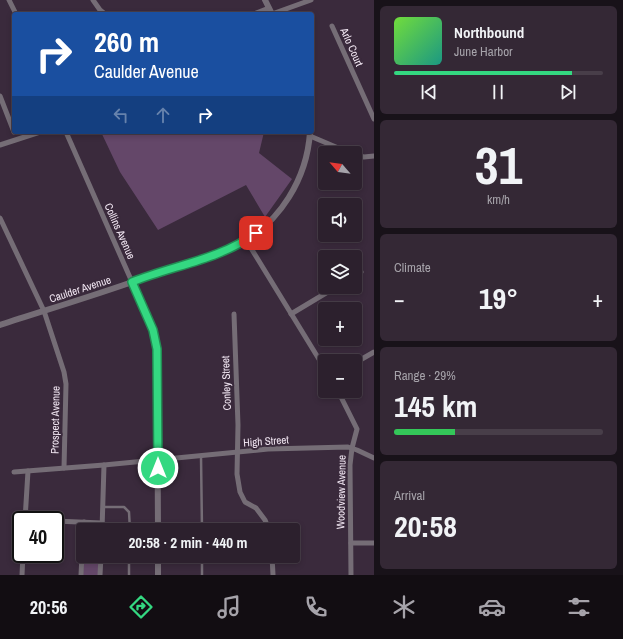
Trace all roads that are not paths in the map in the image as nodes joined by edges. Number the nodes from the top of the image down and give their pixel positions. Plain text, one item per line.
1 (9, 0) edge
2 (93, 0) edge
3 (265, 0) edge
4 (311, 0) edge
5 (15, 12) edge
6 (101, 12) edge
7 (271, 12) edge
8 (332, 26) dead end
9 (0, 96) edge
10 (374, 119) edge
11 (12, 127) edge
12 (15, 134) edge
13 (34, 134) edge
14 (67, 134) edge
15 (310, 134) edge
16 (17, 140) junction
17 (0, 146) edge
18 (335, 146) edge
19 (374, 156) edge
20 (362, 157) edge
21 (0, 218) edge
22 (246, 240) junction
23 (132, 282) junction
24 (324, 294) edge
25 (44, 311) junction
26 (234, 314) dead end
27 (291, 314) junction
28 (0, 325) edge
29 (374, 352) edge
30 (318, 358) edge
31 (362, 359) edge
32 (342, 398) edge
33 (352, 448) junction
34 (238, 452) junction
35 (201, 456) junction
36 (374, 458) edge
37 (157, 459) junction
38 (104, 465) junction
39 (64, 468) junction
40 (14, 472) dead end
41 (28, 472) junction
42 (103, 507) junction
43 (26, 511) edge
44 (64, 521) edge
45 (84, 522) joint
46 (102, 523) joint
47 (130, 523) edge
48 (158, 523) edge
49 (202, 523) edge
50 (266, 523) edge
51 (351, 543) junction
52 (374, 543) edge
53 (23, 563) edge
54 (82, 563) edge
55 (101, 563) edge
56 (129, 563) edge
57 (158, 563) edge
58 (202, 563) edge
59 (272, 563) edge
60 (22, 575) edge
61 (81, 575) edge
62 (100, 575) edge
63 (129, 575) edge
64 (158, 575) edge
65 (202, 575) edge
66 (273, 575) edge
67 (351, 575) edge

1 - 5 street
2 - 6 street
3 - 7 street
4 - 7 street
8 - 10 street, Arlo Court
9 - 11 street
12 - 16 street
13 - 16 street
14 - 23 street, Collins Avenue
15 - 18 street
15 - 22 street, Caulder Avenue
16 - 17 street
19 - 20 street
21 - 25 street, Prospect Avenue
22 - 23 street, Caulder Avenue
22 - 27 street
23 - 25 street, Caulder Avenue
23 - 37 street, Collins Avenue
24 - 27 street
25 - 28 street, Caulder Avenue
25 - 39 street, Prospect Avenue
26 - 34 street, Conley Street
27 - 30 street
29 - 31 street
32 - 33 street, Woodview Avenue
33 - 34 street, High Street
33 - 36 street, High Street
33 - 51 street, Woodview Avenue
34 - 35 street, High Street
34 - 50 street, Conley Street
35 - 37 street, High Street
35 - 49 lane
37 - 38 street, High Street
37 - 48 street, Collins Avenue
38 - 39 street, High Street
38 - 42 street
39 - 41 street, High Street
40 - 41 street, High Street
41 - 43 street
42 - 46 street
42 - 47 lane
44 - 45 street
45 - 46 street
51 - 52 street
51 - 67 street, Woodview Avenue
53 - 60 street
54 - 61 street
55 - 62 street
56 - 63 lane
57 - 64 street
58 - 65 lane
59 - 66 street

